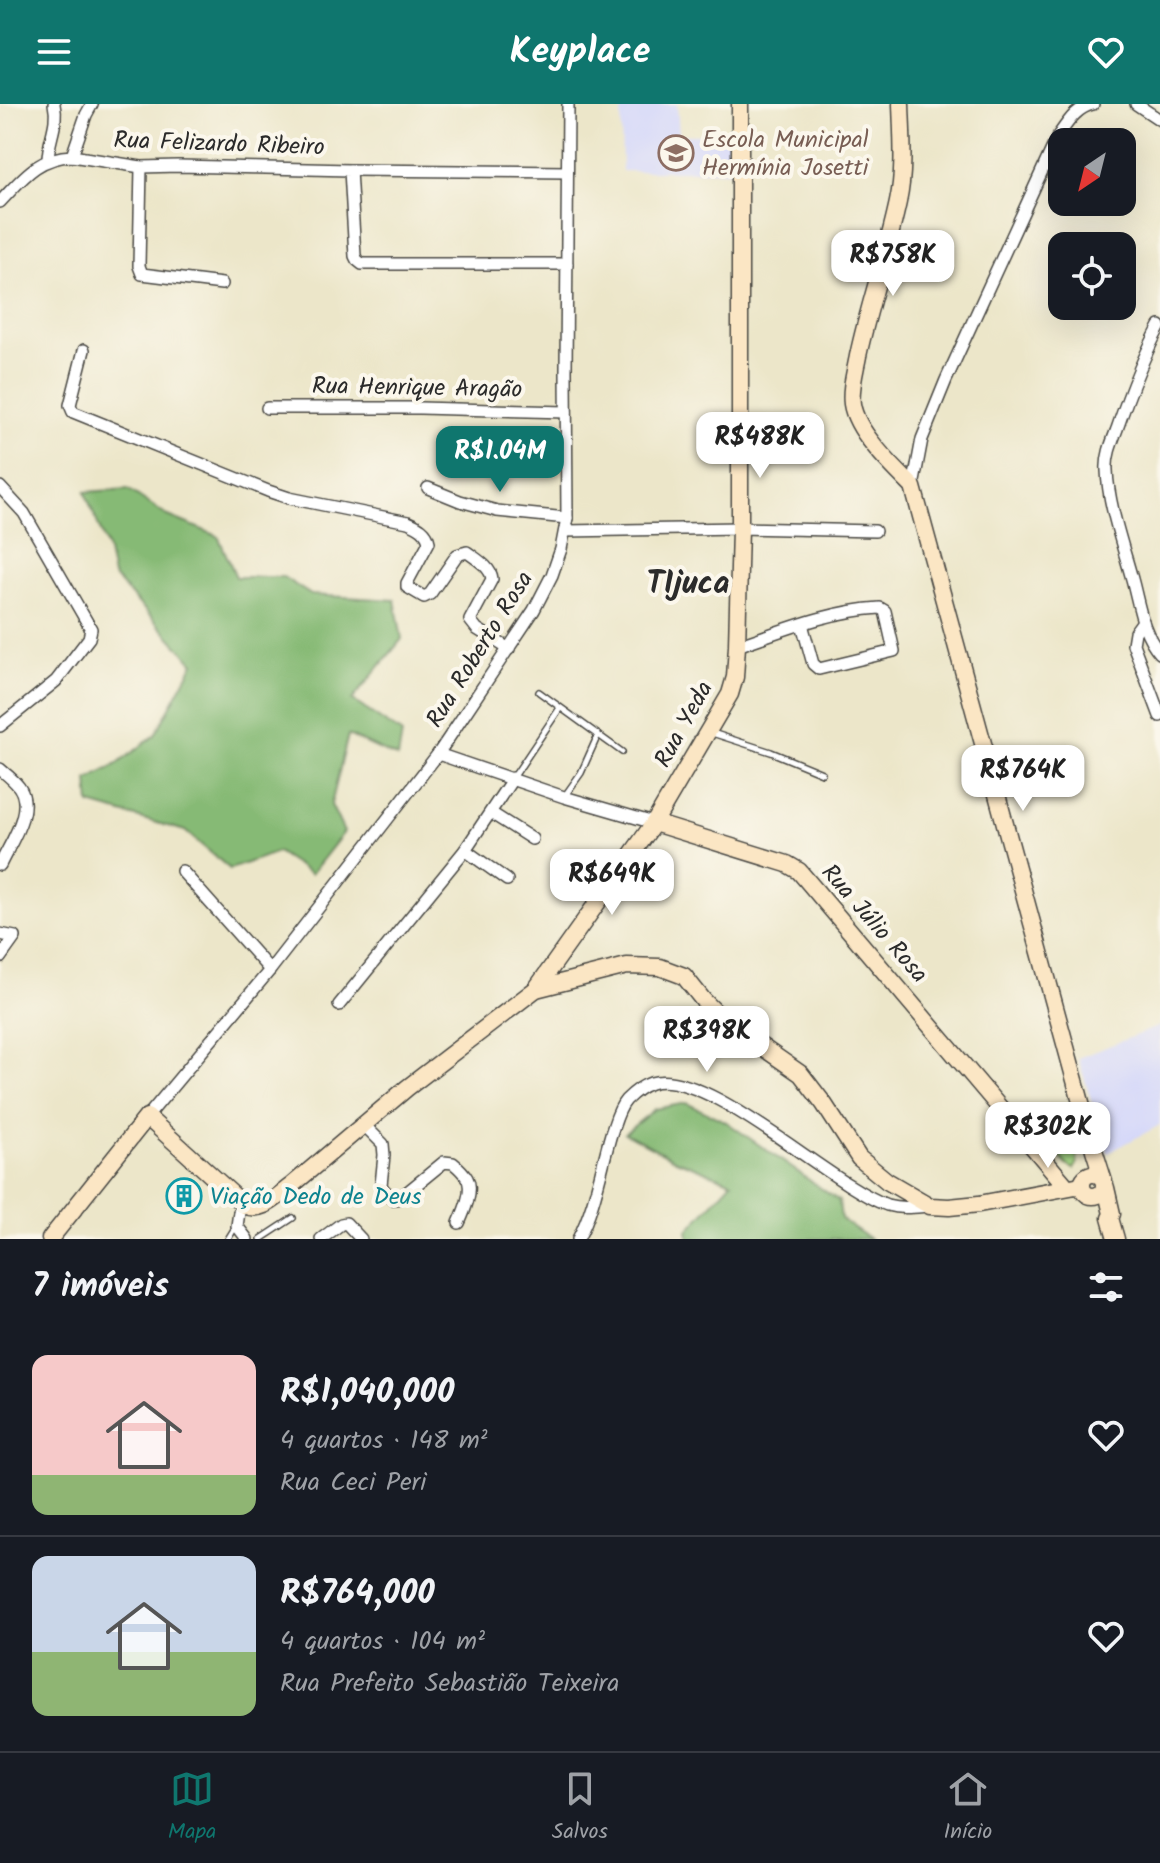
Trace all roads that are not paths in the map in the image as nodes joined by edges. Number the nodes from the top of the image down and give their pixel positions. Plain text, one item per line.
1 (54, 104) edge
2 (92, 104) edge
3 (568, 104) edge
4 (740, 104) edge
5 (901, 104) edge
6 (1093, 104) edge
7 (1136, 104) edge
8 (1160, 120) edge
9 (72, 156) junction
10 (48, 160) junction
11 (141, 167) junction
12 (350, 170) junction
13 (567, 172) junction
14 (0, 202) edge
15 (567, 264) junction
16 (222, 284) dead end
17 (1160, 326) edge
18 (84, 350) dead end
19 (267, 408) dead end
20 (566, 412) junction
21 (0, 487) edge
22 (913, 487) junction
23 (428, 488) dead end
24 (567, 518) junction
25 (740, 528) junction
26 (566, 531) junction
27 (875, 531) dead end
28 (1143, 621) junction
29 (802, 624) junction
30 (737, 646) junction
31 (509, 649) junction
32 (1160, 653) edge
33 (539, 692) dead end
34 (560, 708) junction
35 (1160, 716) edge
36 (0, 726) edge
37 (708, 732) junction
38 (598, 735) junction
39 (622, 752) dead end
40 (438, 754) junction
41 (0, 769) edge
42 (822, 773) dead end
43 (513, 778) junction
44 (564, 797) junction
45 (491, 813) junction
46 (654, 823) junction
47 (532, 839) dead end
48 (465, 850) junction
49 (0, 865) edge
50 (182, 871) dead end
51 (507, 880) dead end
52 (0, 934) edge
53 (0, 958) edge
54 (270, 970) junction
55 (536, 989) junction
56 (339, 1005) dead end
57 (147, 1117) junction
58 (364, 1125) junction
59 (1094, 1150) junction
60 (1104, 1183) junction
61 (1082, 1186) junction
62 (244, 1205) junction
63 (930, 1206) junction
64 (293, 1218) dead end
65 (1110, 1218) junction
66 (459, 1223) dead end
67 (237, 1226) junction
68 (50, 1239) edge
69 (228, 1239) edge
70 (247, 1239) edge
71 (261, 1239) edge
72 (321, 1239) edge
73 (361, 1239) edge
74 (578, 1239) edge
75 (1116, 1239) edge

1 - 10 street
2 - 9 street
3 - 13 street, Rua Roberto Rosa
4 - 25 street, Rua Yeda
5 - 22 street
6 - 22 street
7 - 8 street
9 - 10 street, Rua Felizardo Ribeiro
9 - 11 street, Rua Felizardo Ribeiro
10 - 14 street
11 - 12 street, Rua Felizardo Ribeiro
11 - 16 street
12 - 13 street
12 - 15 street, Rua Felizardo Ribeiro
13 - 15 street, Rua Roberto Rosa
15 - 20 street, Rua Roberto Rosa
17 - 28 street
18 - 31 street
19 - 20 street, Rua Henrique Aragão
20 - 24 street, Rua Roberto Rosa
21 - 36 street
22 - 59 street
23 - 24 street
24 - 26 street, Rua Roberto Rosa
25 - 26 street
25 - 27 street
25 - 30 street, Rua Yeda
26 - 31 street, Rua Roberto Rosa
28 - 32 street
28 - 35 street
29 - 29 street
29 - 30 street
30 - 37 street, Rua Yeda
31 - 40 street, Rua Roberto Rosa
33 - 34 lane
34 - 38 lane
34 - 43 lane
37 - 42 lane
37 - 46 street, Rua Yeda
38 - 39 lane
38 - 44 lane
40 - 43 street, Rua Júlio Rosa
40 - 54 street, Rua Roberto Rosa
41 - 49 street
43 - 44 street, Rua Júlio Rosa
43 - 45 street
44 - 46 street, Rua Júlio Rosa
45 - 47 street
45 - 48 street
46 - 55 street, Rua Yeda
46 - 61 street, Rua Júlio Rosa
48 - 51 street
48 - 56 street
50 - 54 street
52 - 53 street
54 - 57 street, Rua Roberto Rosa
55 - 58 street
55 - 63 street
57 - 62 street
57 - 68 street
58 - 62 street
58 - 66 street
59 - 60 street
59 - 61 street
60 - 61 street
60 - 65 street
61 - 63 street
61 - 65 street, Rua Júlio Rosa
62 - 67 street
63 - 74 street
64 - 71 lane
65 - 75 street
67 - 69 lane
67 - 70 street
72 - 73 street

